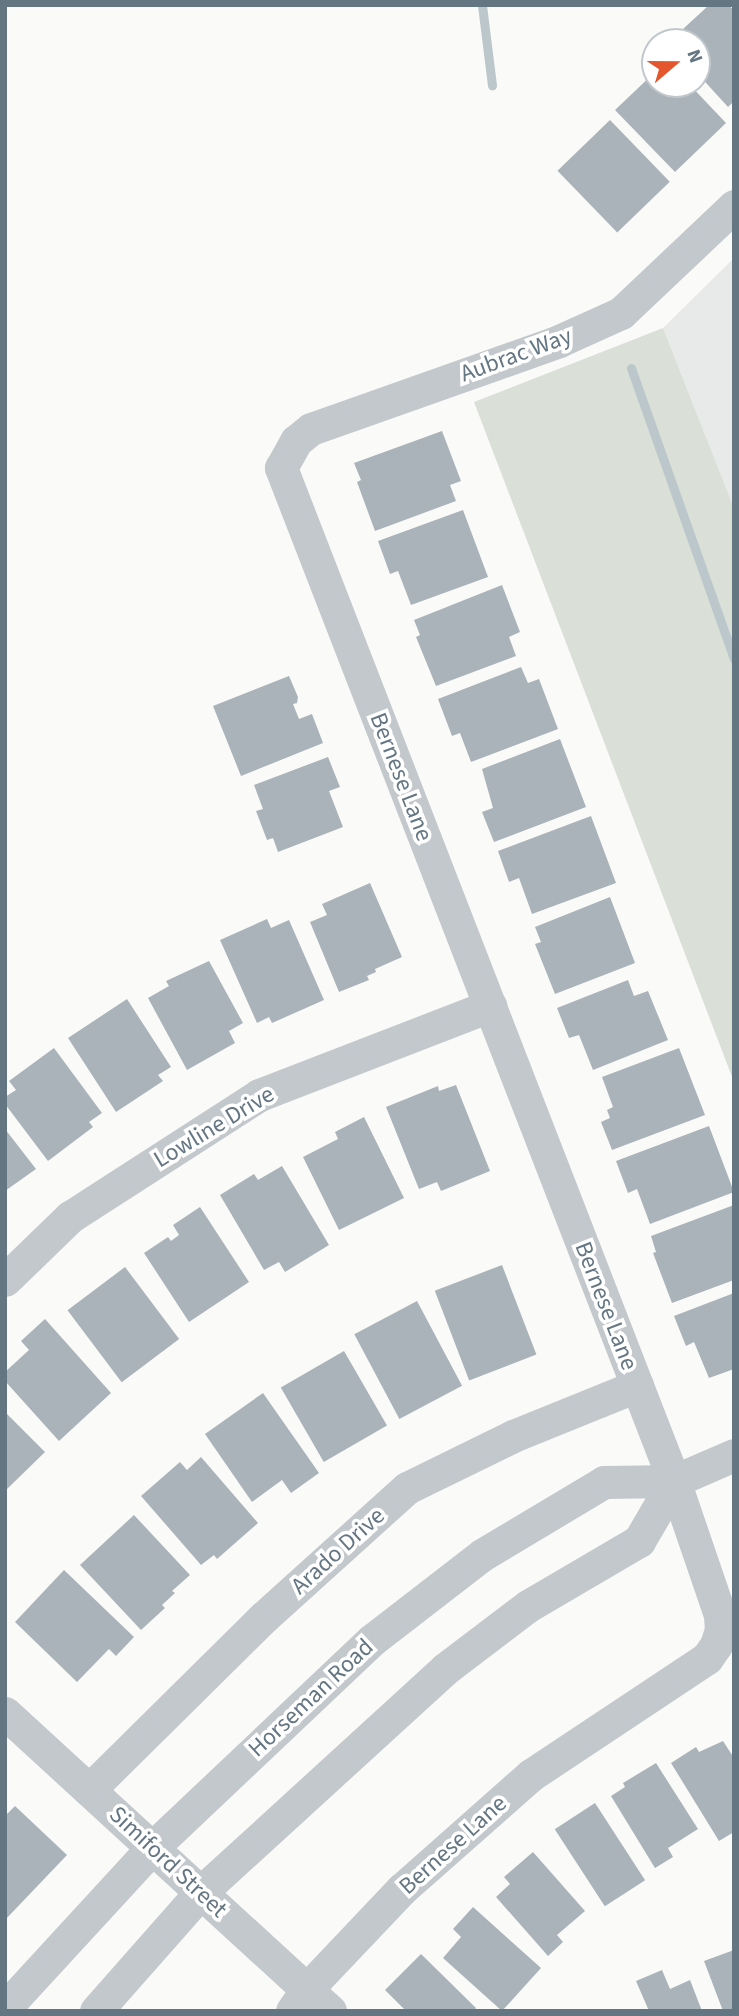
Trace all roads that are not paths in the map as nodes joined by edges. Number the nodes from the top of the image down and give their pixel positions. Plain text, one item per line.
1 (734, 206) edge
2 (281, 468) joint
3 (490, 1006) junction
4 (5, 1280) edge
5 (637, 1386) junction
6 (734, 1455) edge
7 (674, 1481) junction
8 (5, 1713) edge
9 (89, 1790) junction
10 (152, 1848) junction
11 (201, 1892) junction
12 (310, 2004) edge
13 (5, 2008) edge
14 (96, 2011) edge

1 - 2 street, Aubrac Way
2 - 3 street, Bernese Lane
3 - 4 street, Lowline Drive
3 - 5 street, Bernese Lane
5 - 7 street, Bernese Lane
5 - 9 street, Arado Drive
6 - 7 street, Horseman Road
7 - 10 street, Horseman Road
7 - 11 street
7 - 12 street, Bernese Lane
8 - 9 street, Simiford Street
9 - 10 street, Simiford Street
10 - 11 street, Simiford Street
10 - 13 street, Horseman Road
11 - 12 street, Simiford Street
11 - 14 street

